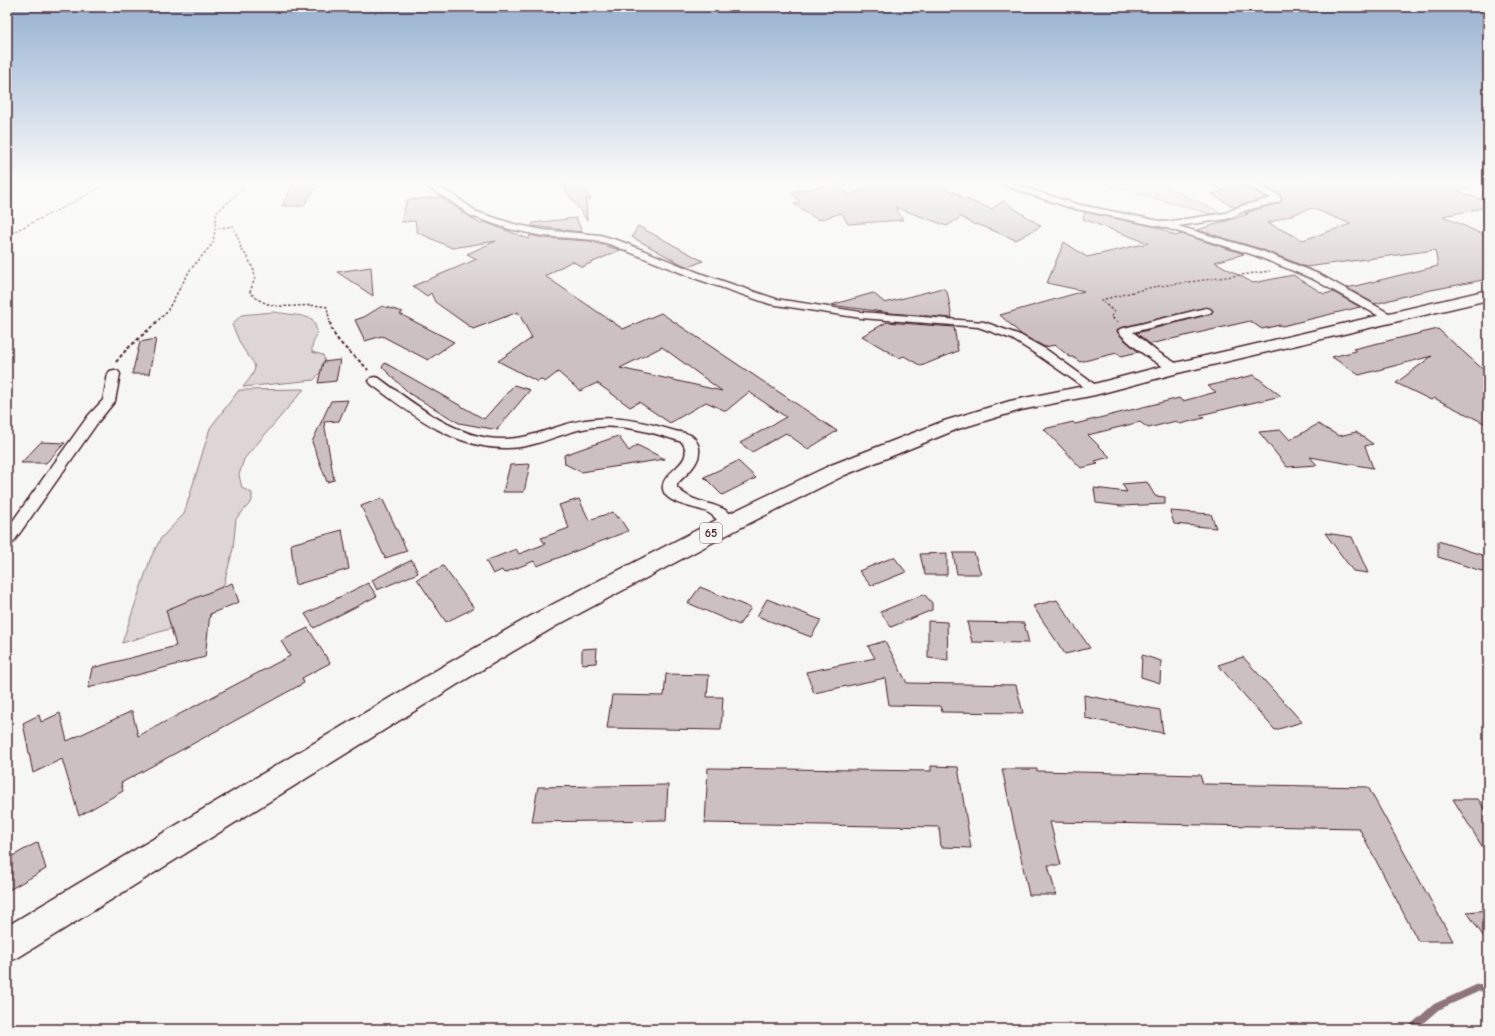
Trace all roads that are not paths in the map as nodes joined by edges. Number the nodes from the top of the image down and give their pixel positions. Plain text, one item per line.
1 (525, 229) edge
2 (1177, 229) edge
3 (1488, 295) edge
4 (1206, 311) dead end
5 (1390, 318) junction
6 (1175, 368) junction
7 (114, 374) road end
8 (375, 381) road end
9 (1095, 389) junction
10 (730, 523) junction
11 (7, 540) edge
12 (7, 945) edge

1 - 9 street
2 - 5 street
3 - 5 main road, 65
4 - 6 street
5 - 6 main road, 65
6 - 9 main road, 65
7 - 11 street
8 - 10 street
9 - 10 main road, 65
10 - 12 main road, 65

